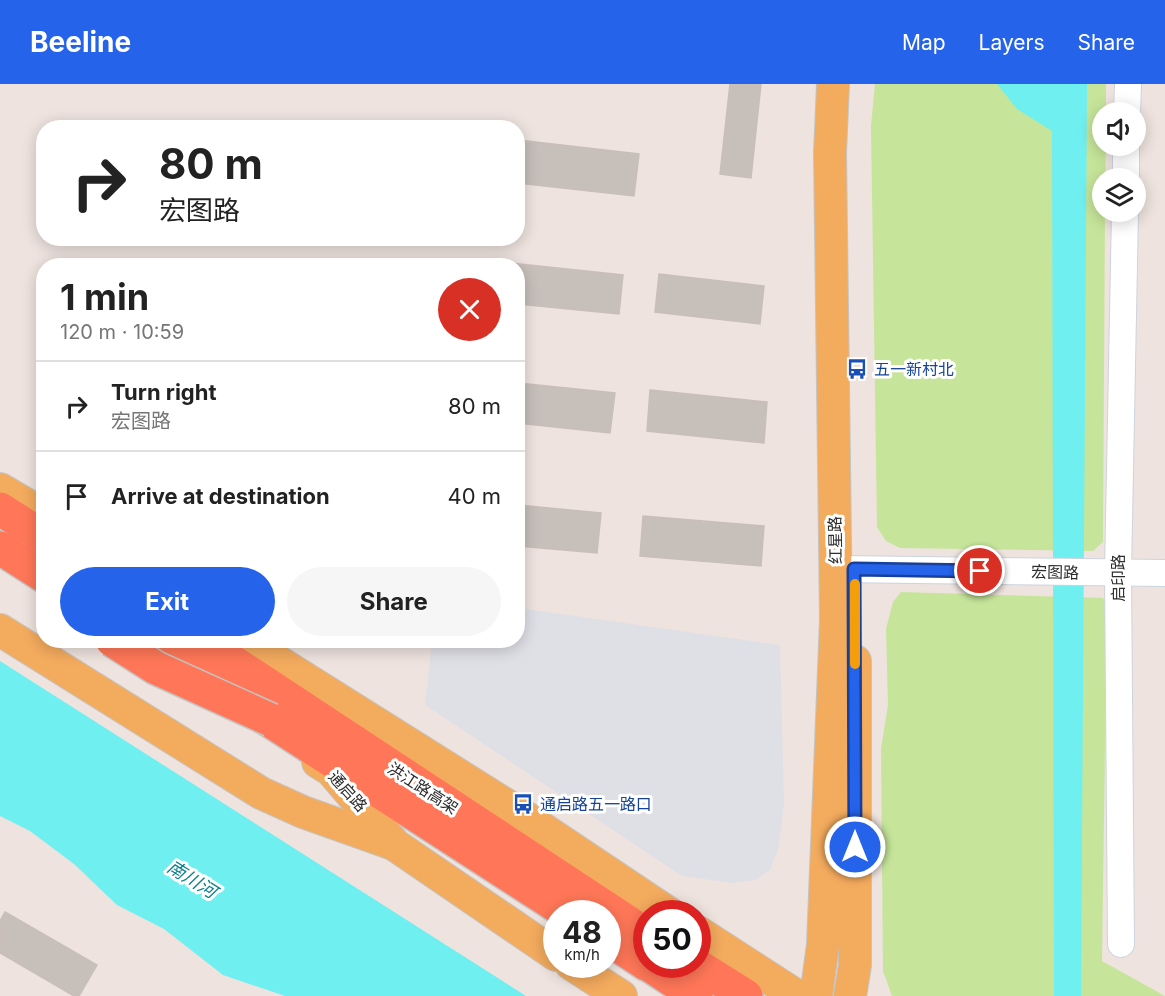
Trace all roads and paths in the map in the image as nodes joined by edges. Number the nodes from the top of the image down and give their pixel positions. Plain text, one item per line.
1 (833, 84) edge
2 (854, 84) edge
3 (1128, 84) edge
4 (1127, 102) edge
5 (1125, 222) edge
6 (0, 489) edge
7 (0, 509) edge
8 (36, 510) edge
9 (36, 532) edge
10 (0, 548) edge
11 (0, 558) edge
12 (0, 569) edge
13 (845, 569) junction
14 (36, 571) edge
15 (1111, 572) junction
16 (1165, 573) edge
17 (36, 581) edge
18 (36, 592) edge
19 (0, 630) edge
20 (125, 648) edge
21 (140, 648) edge
22 (158, 648) edge
23 (212, 648) edge
24 (257, 648) edge
25 (271, 720) junction
26 (395, 845) junction
27 (547, 900) edge
28 (649, 900) edge
29 (633, 925) edge
30 (711, 940) edge
31 (1121, 944) dead end
32 (543, 946) edge
33 (711, 974) edge
34 (593, 978) edge
35 (668, 978) edge
36 (621, 996) edge
37 (696, 996) edge
38 (746, 996) edge
39 (796, 996) edge
40 (816, 996) edge
41 (850, 996) edge

1 - 13 main road, 红星路
2 - 13 main road, 红星路
3 - 4 street
5 - 15 street, 启印路
6 - 8 main road
7 - 9 highway
10 - 14 highway
11 - 17 main road
12 - 18 highway
13 - 15 street, 宏图路
13 - 40 main road, 红星路
13 - 41 main road, 红星路
15 - 16 street, 宏图路
15 - 31 street, 启印路
19 - 26 main road
20 - 25 highway, bridge
21 - 26 main road, 通启路
22 - 25 highway, 洪江路高架, bridge
23 - 29 highway, 洪江路高架
24 - 28 main road
25 - 27 highway, 洪江路高架
26 - 32 main road, 通启路
30 - 39 main road
33 - 38 highway
34 - 36 main road
35 - 37 highway

